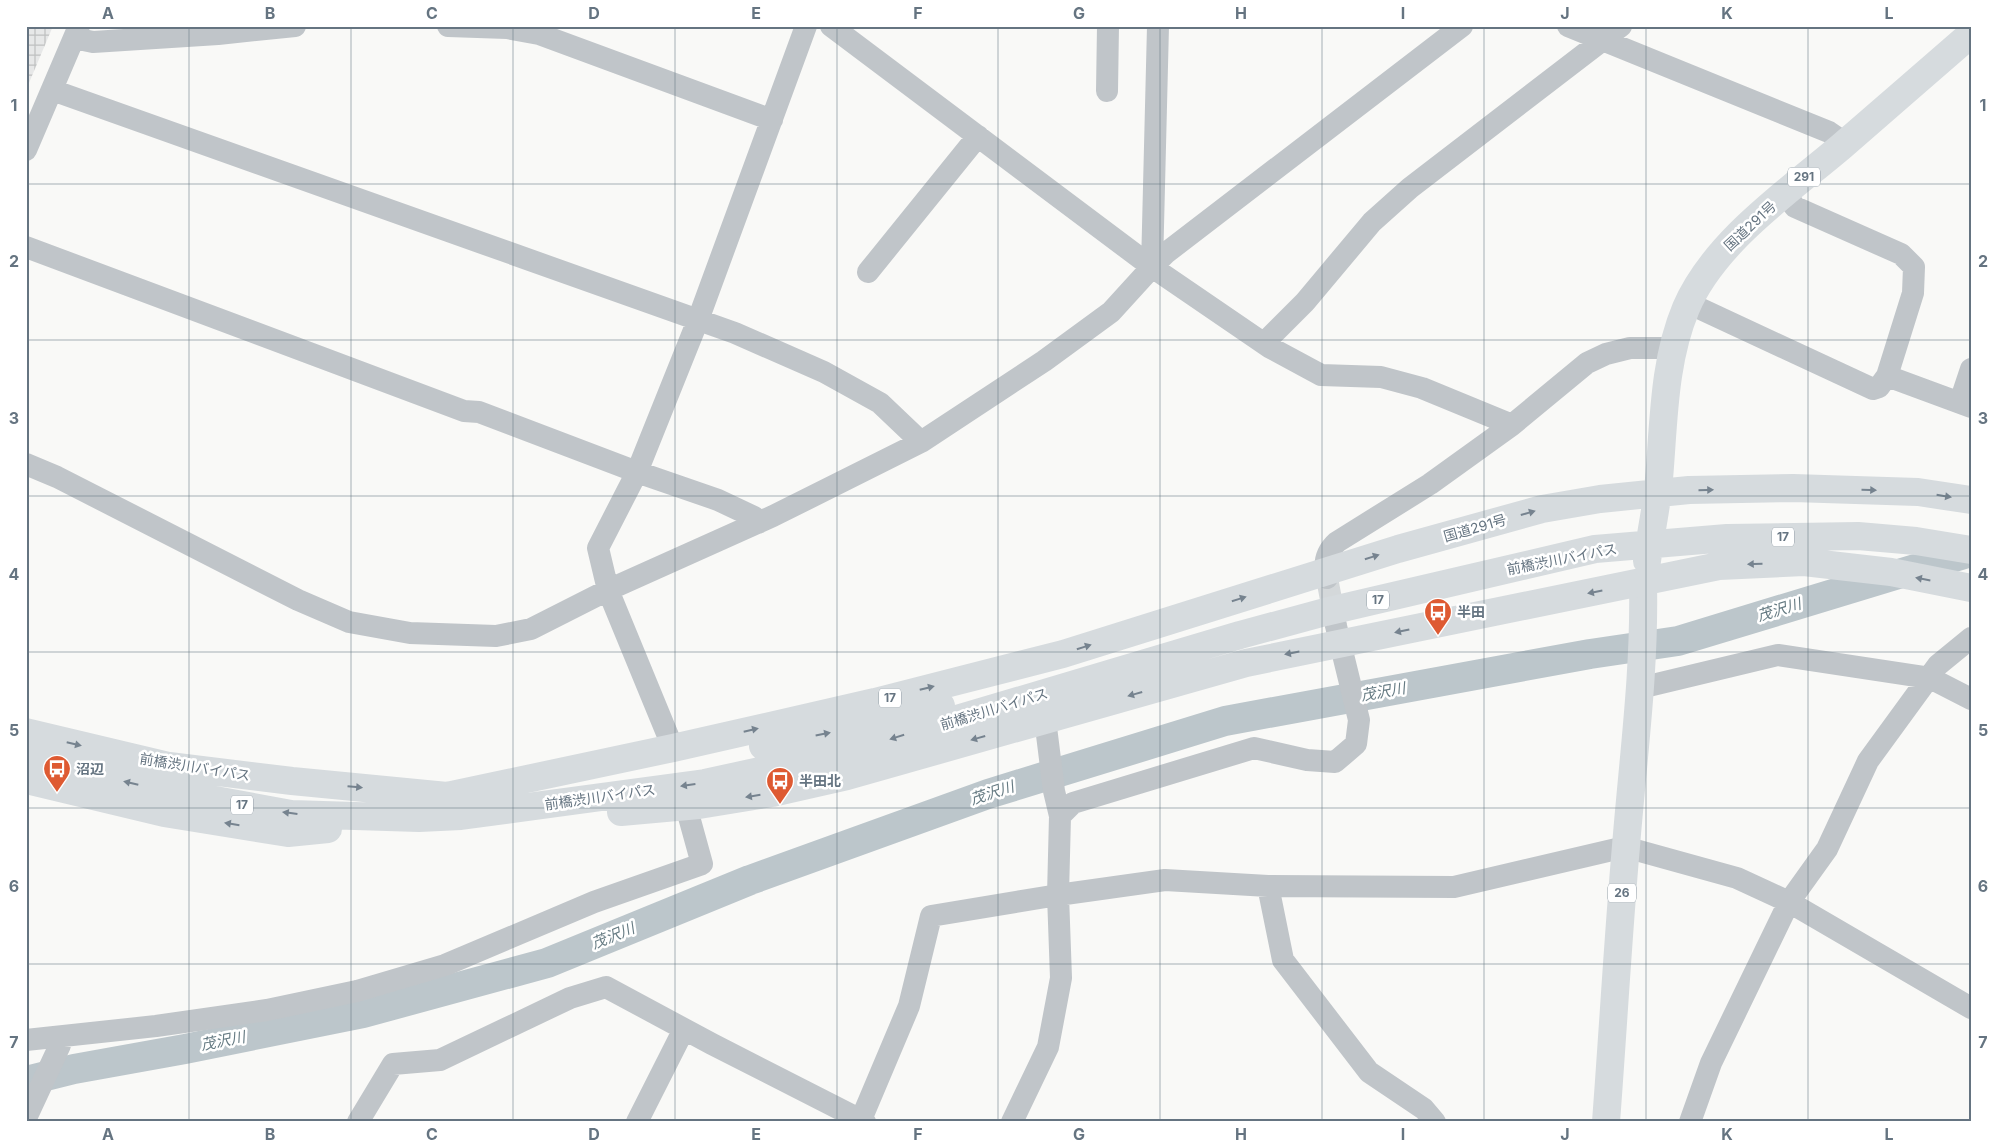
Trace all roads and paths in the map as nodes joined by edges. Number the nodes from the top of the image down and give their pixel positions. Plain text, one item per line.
1 (295, 26) edge
2 (448, 26) edge
3 (806, 26) edge
4 (831, 26) edge
5 (1108, 26) edge
6 (1158, 26) edge
7 (1462, 26) edge
8 (1568, 26) edge
9 (1621, 26) edge
10 (76, 32) edge
11 (1971, 34) edge
12 (1602, 40) junction
13 (52, 90) junction
14 (1107, 90) dead end
15 (772, 120) junction
16 (978, 136) junction
17 (1846, 143) junction
18 (26, 150) edge
19 (1785, 194) junction
20 (26, 247) edge
21 (1152, 267) junction
22 (868, 272) dead end
23 (1688, 303) junction
24 (698, 320) junction
25 (1264, 343) junction
26 (1674, 348) junction
27 (1971, 369) edge
28 (1887, 376) junction
29 (1965, 404) edge
30 (1512, 424) junction
31 (921, 442) junction
32 (26, 464) edge
33 (637, 472) junction
34 (1658, 492) junction
35 (1971, 500) edge
36 (758, 523) junction
37 (1971, 550) edge
38 (1326, 575) junction
39 (1643, 582) junction
40 (1971, 588) edge
41 (608, 590) junction
42 (1971, 638) edge
43 (1341, 644) junction
44 (1641, 676) junction
45 (1930, 678) junction
46 (1971, 699) edge
47 (1045, 719) junction
48 (26, 732) edge
49 (673, 748) junction
50 (26, 759) edge
51 (26, 780) edge
52 (454, 806) junction
53 (686, 806) junction
54 (1060, 816) junction
55 (419, 818) junction
56 (1626, 847) junction
57 (1268, 886) junction
58 (1058, 895) junction
59 (1789, 902) junction
60 (1971, 1008) edge
61 (684, 1028) junction
62 (26, 1040) edge
63 (60, 1041) junction
64 (28, 1114) edge
65 (862, 1121) edge
66 (358, 1122) edge
67 (637, 1122) edge
68 (1012, 1122) edge
69 (1435, 1122) edge
70 (1606, 1122) edge
71 (1690, 1122) edge

1 - 10 street
2 - 15 street
3 - 15 street
4 - 16 street
5 - 14 street
6 - 21 street
7 - 21 street
8 - 12 street
9 - 12 street
10 - 13 street
11 - 17 main road, 国道291号 / 291
12 - 17 street
12 - 25 street
13 - 18 street
13 - 24 street
15 - 24 street
16 - 21 street
16 - 22 street
17 - 19 main road, 国道291号 / 291
19 - 23 main road, 国道291号 / 291
19 - 28 street
20 - 33 street
21 - 25 street
21 - 31 street
23 - 26 main road, 国道291号 / 291
23 - 28 street
24 - 31 street
24 - 33 street
25 - 30 street
26 - 30 street
26 - 34 main road, 国道291号 / 291
27 - 29 street
28 - 29 street
30 - 38 street
31 - 36 street
32 - 41 street
33 - 36 street
33 - 41 street
34 -> 35 main road, 17
38 -> 34 main road, 国道291号 / 17
34 - 39 main road, 国道291号 / 291
36 - 41 street
37 - 52 main road, 前橋渋川バイパス / 17
49 -> 38 main road, 17
40 -> 39 main road, 17
39 -> 43 main road, 17
39 - 44 main road, 26
41 - 49 street
42 - 45 street
43 -> 47 main road, 17
43 - 54 street
44 - 45 street
44 - 56 main road, 26
45 - 46 street
45 - 59 street
47 -> 53 main road, 17
47 - 54 street
48 -> 52 main road, 前橋渋川バイパス / 17
49 - 52 main road, 17
55 -> 50 main road, 前橋渋川バイパス / 17
55 -> 51 main road
52 - 53 main road, 17
52 - 55 main road, 前橋渋川バイパス / 17
53 - 63 street
54 - 58 street
56 - 57 street
56 - 59 street
56 - 70 main road, 26
57 - 58 street
57 - 69 street
58 - 65 street
58 - 68 street
59 - 60 street
59 - 71 street
61 - 65 street
61 - 66 street
61 - 67 street
62 - 63 street
63 - 64 street

